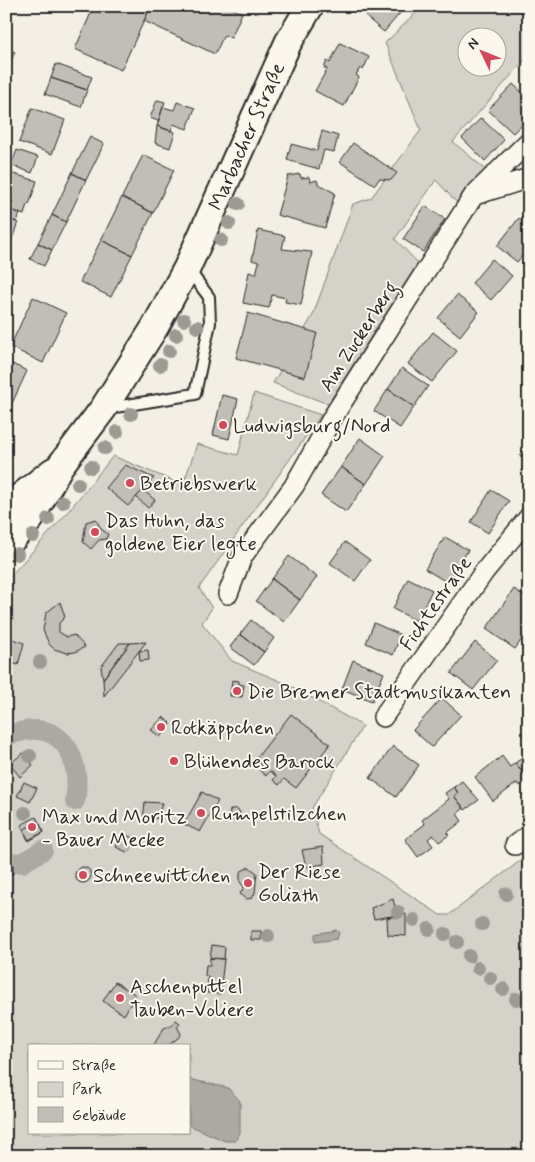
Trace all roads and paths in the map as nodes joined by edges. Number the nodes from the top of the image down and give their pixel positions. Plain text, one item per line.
1 (310, 6) edge
2 (529, 141) edge
3 (529, 178) edge
4 (474, 195) junction
5 (187, 268) junction
6 (103, 409) junction
7 (60, 466) junction
8 (6, 508) edge
9 (529, 517) edge
10 (6, 546) edge
11 (228, 594) dead end
12 (383, 718) dead end

1 - 5 main road, Marbacher Straße
2 - 4 street, Am Zuckerberg
3 - 4 street
4 - 11 street, Am Zuckerberg
5 - 6 main road, Marbacher Straße
5 - 6 lane
6 - 7 main road, Marbacher Straße
7 - 8 main road, Marbacher Straße
7 - 10 main road, Marbacher Straße
9 - 12 street, Fichtestraße

